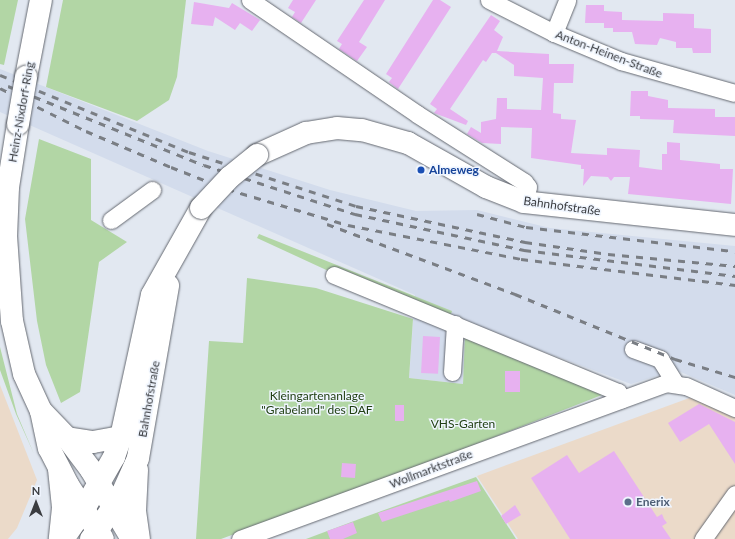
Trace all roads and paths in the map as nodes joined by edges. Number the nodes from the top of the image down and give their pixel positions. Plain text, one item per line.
1 (41, 0) edge
2 (250, 0) edge
3 (489, 0) edge
4 (567, 0) edge
5 (554, 33) junction
6 (735, 93) edge
7 (152, 190) dead end
8 (524, 192) junction
9 (111, 220) dead end
10 (735, 225) edge
11 (172, 258) junction
12 (334, 275) dead end
13 (454, 324) junction
14 (633, 349) dead end
15 (452, 372) dead end
16 (675, 384) junction
17 (621, 399) junction
18 (735, 408) edge
19 (41, 411) junction
20 (121, 437) junction
21 (68, 438) junction
22 (138, 458) junction
23 (59, 469) junction
24 (100, 483) junction
25 (735, 494) edge
26 (113, 507) junction
27 (84, 509) junction
28 (97, 536) edge
29 (62, 539) edge
30 (132, 539) edge
31 (139, 539) edge
32 (240, 539) edge
33 (703, 539) edge

1 - 19 main road, Heinz-Nixdorf-Ring, bridge
2 - 8 street
3 - 5 street, Anton-Heinen-Straße
4 - 5 street
5 - 6 street, Anton-Heinen-Straße
7 - 9 street
8 - 10 main road, Bahnhofstraße
8 - 11 main road, Bahnhofstraße, bridge
11 - 20 main road, Bahnhofstraße
11 - 22 main road, Bahnhofstraße
12 - 13 street
13 - 15 street
13 - 17 street
14 - 16 street
16 - 17 street, Wollmarktstraße
16 - 18 street, Wollmarktstraße
17 - 32 street, Wollmarktstraße
19 - 21 main road, Heinz-Nixdorf-Ring
19 - 23 main road, Heinz-Nixdorf-Ring
20 - 21 main road
20 - 24 main road, Bahnhofstraße
21 - 24 main road, Heinz-Nixdorf-Ring
22 - 26 main road, Bahnhofstraße
22 - 31 main road
23 - 27 main road, Heinz-Nixdorf-Ring
23 - 29 main road
24 - 26 main road, Heinz-Nixdorf-Ring
24 - 27 main road, Bahnhofstraße
25 - 33 street
26 - 28 main road, Bahnhofstraße
26 - 30 main road, Heinz-Nixdorf-Ring
27 - 28 main road, Heinz-Nixdorf-Ring
27 - 29 main road, Bahnhofstraße

